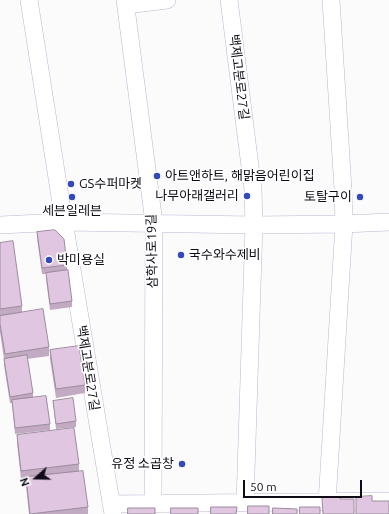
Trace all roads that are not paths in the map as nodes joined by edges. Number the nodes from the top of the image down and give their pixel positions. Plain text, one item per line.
1 (29, 0) edge
2 (167, 0) edge
3 (229, 0) edge
4 (331, 0) edge
5 (126, 3) edge
6 (64, 222) junction
7 (389, 222) edge
8 (154, 223) junction
9 (344, 224) junction
10 (0, 225) edge
11 (254, 225) junction
12 (389, 501) edge
13 (327, 502) junction
14 (153, 503) junction
15 (245, 503) junction
16 (112, 509) edge

1 - 6 street, 백제고분로27길
2 - 5 street
3 - 11 street, 백제고분로27길
4 - 9 street
5 - 8 street, 삼학사로19길
6 - 8 street
6 - 10 street
6 - 16 street, 백제고분로27길
7 - 9 street
8 - 11 street
8 - 14 street, 삼학사로19길
9 - 11 street
9 - 13 street
11 - 15 street, 백제고분로27길
12 - 13 street
13 - 15 street
14 - 15 street
14 - 16 street

